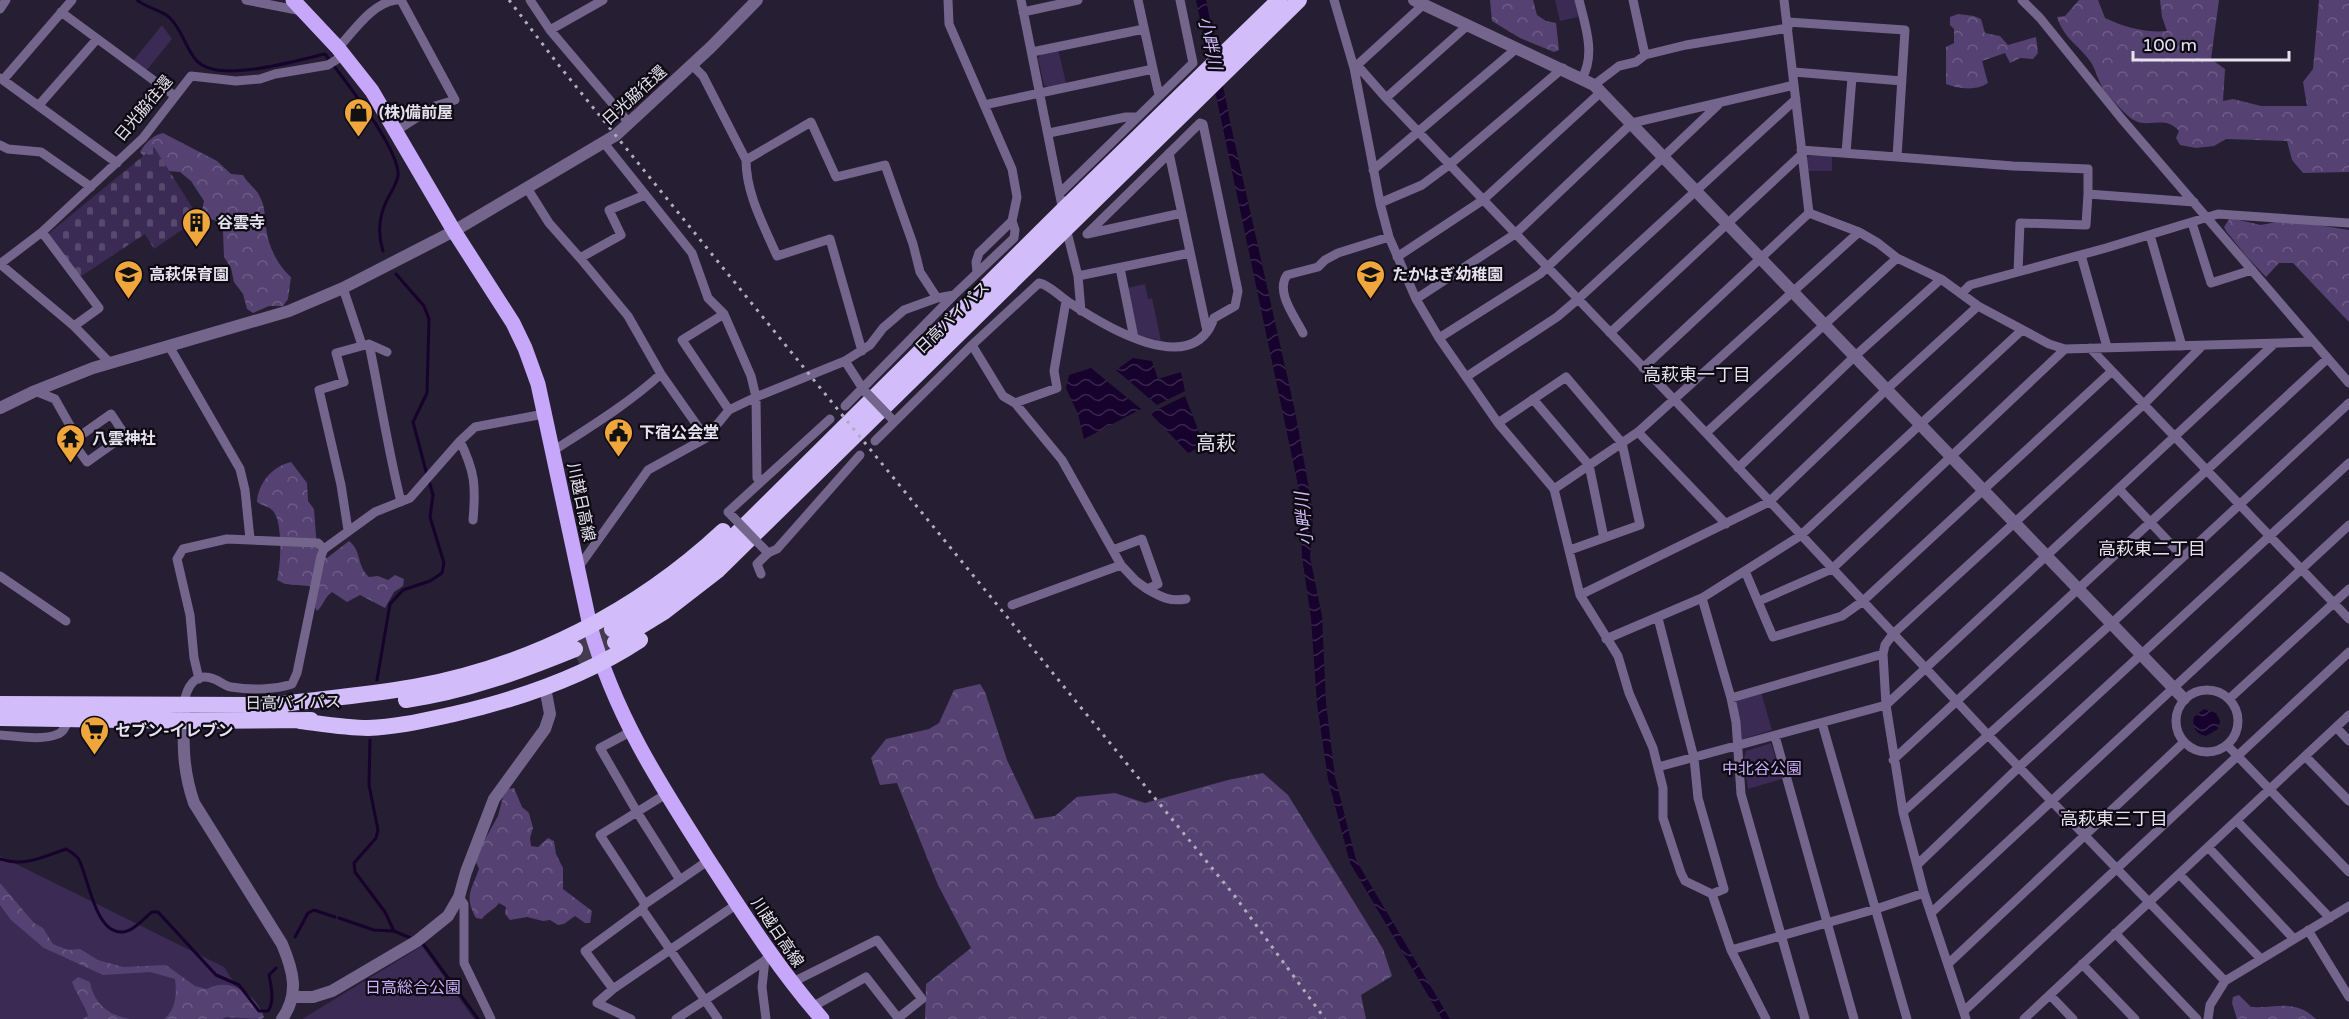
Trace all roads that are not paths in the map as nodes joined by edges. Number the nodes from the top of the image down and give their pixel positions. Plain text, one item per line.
1 (6, 0) edge
2 (72, 0) edge
3 (246, 0) edge
4 (293, 0) edge
5 (396, 0) edge
6 (401, 0) edge
7 (530, 0) edge
8 (603, 0) edge
9 (757, 0) edge
10 (948, 0) edge
11 (1021, 0) edge
12 (1078, 0) edge
13 (1138, 0) edge
14 (1180, 0) edge
15 (1280, 0) edge
16 (1299, 0) edge
17 (1334, 0) edge
18 (1579, 0) edge
19 (1633, 0) edge
20 (1784, 0) edge
21 (2022, 0) edge
22 (260, 1) edge
23 (1419, 2) edge
24 (0, 9) edge
25 (304, 11) junction
26 (61, 12) junction
27 (1023, 12) junction
28 (1468, 25) junction
29 (1788, 25) junction
30 (1144, 29) junction
31 (550, 30) junction
32 (97, 39) junction
33 (1517, 48) junction
34 (1032, 52) junction
35 (1645, 55) junction
36 (337, 57) junction
37 (692, 65) junction
38 (1355, 67) junction
39 (1563, 68) junction
40 (1152, 69) junction
41 (1794, 72) junction
42 (1852, 77) junction
43 (1582, 78) junction
44 (2, 79) edge
45 (1902, 81) junction
46 (1794, 85) junction
47 (1598, 88) junction
48 (1041, 93) junction
49 (1159, 95) junction
50 (175, 96) junction
51 (1386, 98) junction
52 (1796, 99) junction
53 (1720, 104) junction
54 (39, 105) junction
55 (984, 105) junction
56 (1136, 117) junction
57 (629, 123) junction
58 (1632, 123) junction
59 (396, 131) junction
60 (1418, 132) junction
61 (1049, 133) junction
62 (604, 143) junction
63 (0, 145) edge
64 (1801, 152) junction
65 (1169, 153) junction
66 (1846, 153) junction
67 (1664, 157) junction
68 (1897, 157) junction
69 (746, 160) junction
70 (117, 163) junction
71 (1449, 165) junction
72 (1373, 170) junction
73 (91, 187) junction
74 (527, 188) junction
75 (1696, 191) junction
76 (1060, 193) junction
77 (2088, 194) junction
78 (645, 195) junction
79 (1483, 200) junction
80 (2194, 202) junction
81 (1380, 203) junction
82 (1063, 210) junction
83 (1182, 213) junction
84 (1809, 213) junction
85 (2208, 218) junction
86 (2192, 223) junction
87 (2349, 223) edge
88 (1729, 224) junction
89 (454, 231) junction
90 (1066, 231) junction
91 (42, 232) junction
92 (1860, 232) junction
93 (1515, 234) junction
94 (2150, 235) junction
95 (1389, 237) junction
96 (1190, 253) junction
97 (2081, 255) junction
98 (1397, 257) junction
99 (1760, 257) junction
100 (580, 258) junction
101 (1897, 258) junction
102 (0, 264) edge
103 (1120, 268) junction
104 (1547, 268) junction
105 (2252, 270) junction
106 (2018, 272) junction
107 (1078, 276) junction
108 (1941, 279) junction
109 (343, 288) junction
110 (1792, 291) junction
111 (1962, 293) junction
112 (954, 295) junction
113 (937, 298) junction
114 (1416, 299) junction
115 (1578, 300) junction
116 (1066, 301) junction
117 (1978, 306) junction
118 (1081, 311) junction
119 (724, 314) junction
120 (1824, 324) junction
121 (74, 326) junction
122 (1207, 330) junction
123 (2022, 330) junction
124 (1303, 333) dead end
125 (1610, 333) junction
126 (1134, 338) junction
127 (1439, 338) junction
128 (2313, 342) junction
129 (365, 344) junction
130 (2274, 344) junction
131 (169, 345) junction
132 (972, 345) junction
133 (2182, 346) junction
134 (2202, 346) junction
135 (2107, 347) junction
136 (2090, 348) junction
137 (2065, 349) junction
138 (862, 351) junction
139 (387, 352) dead end
140 (1855, 356) junction
141 (2326, 359) junction
142 (845, 361) junction
143 (110, 363) junction
144 (1643, 368) junction
145 (2112, 371) junction
146 (661, 374) junction
147 (1466, 377) junction
148 (2349, 384) edge
149 (1887, 389) junction
150 (34, 391) junction
151 (865, 391) junction
152 (756, 396) junction
153 (1533, 399) junction
154 (1675, 401) junction
155 (1015, 403) junction
156 (2349, 403) edge
157 (2144, 404) junction
158 (845, 406) dead end
159 (0, 408) edge
160 (729, 410) junction
161 (544, 414) junction
162 (893, 420) junction
163 (1498, 423) junction
164 (1919, 424) junction
165 (833, 427) junction
166 (1638, 432) junction
167 (1706, 433) junction
168 (2175, 437) junction
169 (77, 438) junction
170 (706, 438) junction
171 (460, 441) junction
172 (875, 441) dead end
173 (1622, 443) junction
174 (553, 451) junction
175 (838, 453) junction
176 (860, 455) dead end
177 (1950, 456) junction
178 (2349, 463) edge
179 (1589, 465) junction
180 (1738, 468) junction
181 (2206, 471) junction
182 (757, 478) dead end
183 (1554, 489) junction
184 (1984, 489) junction
185 (2119, 489) junction
186 (405, 500) junction
187 (1769, 502) junction
188 (2239, 504) junction
189 (473, 520) dead end
190 (2015, 522) junction
191 (2151, 523) junction
192 (1726, 525) junction
193 (2349, 525) edge
194 (348, 530) junction
195 (1800, 536) junction
196 (2270, 537) junction
197 (1604, 538) junction
198 (250, 539) junction
199 (324, 549) junction
200 (1113, 550) junction
201 (1570, 550) junction
202 (768, 553) junction
203 (2047, 556) junction
204 (2183, 557) junction
205 (1121, 565) junction
206 (578, 568) junction
207 (1832, 569) junction
208 (2302, 570) junction
209 (1745, 571) junction
210 (761, 574) dead end
211 (0, 576) edge
212 (1147, 589) junction
213 (2079, 589) junction
214 (2349, 589) edge
215 (1580, 595) junction
216 (1702, 598) junction
217 (1186, 599) dead end
218 (1863, 601) junction
219 (1758, 602) junction
220 (2334, 603) junction
221 (1012, 604) dead end
222 (1658, 618) junction
223 (2349, 619) edge
224 (66, 621) dead end
225 (2112, 623) junction
226 (590, 626) junction
227 (1893, 634) junction
228 (1606, 639) junction
229 (2349, 652) edge
230 (1883, 654) junction
231 (576, 655) tunnel mouth
232 (2142, 655) junction
233 (600, 663) junction
234 (1925, 667) junction
235 (199, 679) junction
236 (544, 687) junction
237 (2174, 688) junction
238 (1731, 698) junction
239 (2184, 699) junction
240 (2229, 699) junction
241 (1957, 702) junction
242 (0, 704) edge
243 (1886, 705) junction
244 (377, 710) junction
245 (184, 713) junction
246 (2349, 715) edge
247 (0, 718) edge
248 (69, 719) junction
249 (1822, 723) junction
250 (2336, 727) junction
251 (630, 732) junction
252 (0, 735) edge
253 (1988, 735) junction
254 (1775, 736) junction
255 (2349, 741) edge
256 (2183, 743) junction
257 (2227, 745) junction
258 (1736, 746) junction
259 (2238, 755) junction
260 (2305, 756) junction
261 (1694, 758) junction
262 (1893, 760) junction
263 (1658, 767) junction
264 (2019, 767) junction
265 (2270, 789) junction
266 (666, 794) junction
267 (2052, 799) junction
268 (2349, 801) edge
269 (637, 812) junction
270 (1903, 812) junction
271 (2237, 821) junction
272 (2085, 834) junction
273 (2208, 847) junction
274 (709, 860) junction
275 (1917, 865) junction
276 (2118, 868) junction
277 (2349, 872) edge
278 (2179, 874) junction
279 (680, 880) junction
280 (1924, 893) junction
281 (1712, 894) junction
282 (459, 897) junction
283 (2149, 902) junction
284 (737, 904) junction
285 (2349, 906) edge
286 (643, 907) junction
287 (1876, 909) junction
288 (1931, 913) junction
289 (2330, 918) junction
290 (1826, 924) junction
291 (2308, 930) junction
292 (2115, 933) junction
293 (1781, 935) junction
294 (2295, 939) junction
295 (670, 950) junction
296 (1731, 950) junction
297 (768, 958) junction
298 (2260, 958) junction
299 (1948, 964) junction
300 (2082, 964) junction
301 (2225, 981) junction
302 (791, 983) junction
303 (614, 989) junction
304 (2050, 995) junction
305 (293, 997) junction
306 (2349, 997) edge
307 (705, 1000) junction
308 (812, 1007) junction
309 (1965, 1015) edge
310 (282, 1019) edge
311 (491, 1019) edge
312 (631, 1019) edge
313 (676, 1019) edge
314 (718, 1019) edge
315 (766, 1019) edge
316 (822, 1019) edge
317 (897, 1019) edge
318 (1766, 1019) edge
319 (1805, 1019) edge
320 (1854, 1019) edge
321 (1907, 1019) edge
322 (2024, 1019) edge
323 (2073, 1019) edge
324 (2135, 1019) edge
325 (2197, 1019) edge
326 (2208, 1019) edge

1 - 24 street
2 - 26 street
3 - 22 street
4 - 25 main road, 川越日高線
5 - 36 street
6 - 59 street
7 - 31 street
8 - 31 street
9 - 37 street, 日光脇往還
10 - 55 street
11 - 27 street
12 - 27 street
13 - 30 street
14 - 49 street
15 - 82 highway, 日高バイパス
16 - 90 highway, 日高バイパス
17 - 38 street
18 - 43 street
19 - 35 street
20 - 29 street
21 - 80 street
22 - 25 street
23 - 28 street
23 - 38 street
25 - 36 main road, 川越日高線
26 - 32 street
26 - 44 street
27 - 34 street
28 - 33 street
28 - 51 street
29 - 35 street
29 - 41 street
29 - 45 street
30 - 34 street
30 - 40 street
31 - 57 street
32 - 50 street
32 - 54 street
33 - 39 street
33 - 60 street
34 - 48 street
35 - 47 street
36 - 50 street, 日光脇往還
36 - 59 main road, 川越日高線
37 - 57 street, 日光脇往還
37 - 69 street
38 - 51 street
38 - 72 street
39 - 43 street
39 - 71 street
40 - 48 street
40 - 49 street
41 - 42 street
41 - 46 street
42 - 45 street
42 - 66 street
43 - 47 street
44 - 54 street
45 - 68 street
46 - 52 street
46 - 53 street
47 - 58 street
47 - 79 street
48 - 55 street
48 - 61 street
49 - 56 street
50 - 70 street, 日光脇往還
51 - 60 street
52 - 64 street
52 - 75 street
53 - 58 street
53 - 67 street
54 - 70 street
55 - 112 street
56 - 61 street
56 - 76 street
57 - 62 street, 日光脇往還
58 - 67 street
58 - 93 street
59 - 89 main road, 川越日高線
60 - 71 street
60 - 72 street
61 - 76 street
62 - 74 street, 日光脇往還
62 - 78 street
63 - 73 street
64 - 66 street
64 - 84 street
64 - 88 street
65 - 83 street
65 - 83 street
65 - 122 street
66 - 68 street
67 - 75 street
67 - 104 street
68 - 77 street
69 - 113 street
69 - 138 street
70 - 73 street, 日光脇往還
71 - 79 street
71 - 81 street
72 - 81 street
73 - 91 street, 日光脇往還
74 - 89 street, 日光脇往還
74 - 100 street
75 - 88 street
75 - 115 street
76 - 82 street
77 - 80 street
77 - 106 street
78 - 100 street
78 - 119 street
79 - 93 street
79 - 98 street
80 - 85 street
81 - 95 street
82 - 90 street
82 - 165 highway, 日高バイパス
83 - 96 street
84 - 92 street
84 - 99 street
85 - 86 street
85 - 87 street
85 - 105 street
86 - 94 street
86 - 105 street
88 - 99 street
88 - 125 street
89 - 109 street, 日光脇往還
89 - 161 main road, 川越日高線
90 - 107 street
90 - 175 highway, 日高バイパス
91 - 102 street, 日光脇往還
91 - 121 street
92 - 101 street
92 - 110 street
93 - 104 street
93 - 114 street
94 - 97 street
94 - 133 street
95 - 98 street
95 - 124 street
96 - 103 street
96 - 122 street
97 - 106 street
97 - 135 street
98 - 114 street
99 - 110 street
99 - 144 street
100 - 146 street
101 - 108 street
101 - 120 street
102 - 121 street
103 - 107 street
103 - 126 street
104 - 115 street
104 - 127 street
105 - 128 street
106 - 111 street
107 - 118 street
108 - 111 street
108 - 140 street
109 - 129 street
109 - 131 street, 日光脇往還
110 - 120 street
110 - 154 street
111 - 117 street
112 - 113 street
112 - 151 street
113 - 138 street
114 - 127 street
115 - 125 street
115 - 147 street
116 - 118 street
116 - 132 street
116 - 155 street
117 - 123 street
117 - 149 street
118 - 126 street
119 - 152 street
119 - 160 street
120 - 140 street
120 - 167 street
121 - 143 street
122 - 126 street
123 - 137 street
123 - 164 street
125 - 144 street
127 - 147 street
128 - 130 street
128 - 141 street
129 - 139 street
129 - 186 street
129 - 194 street
130 - 134 street
130 - 168 street
131 - 143 street, 日光脇往還
131 - 198 street
132 - 155 street
132 - 162 street
133 - 134 street
133 - 135 street
134 - 157 street
135 - 136 street
136 - 137 street
136 - 145 street
137 - 177 street
138 - 142 street
140 - 149 street
140 - 180 street
141 - 148 street
141 - 181 street
142 - 151 street
142 - 152 street
143 - 150 street, 日光脇往還
144 - 154 street
145 - 157 street
145 - 184 street
146 - 170 street
146 - 174 street
147 - 163 street
149 - 164 street
149 - 187 street
150 - 159 street, 日光脇往還
150 - 169 street
151 - 158 street
151 - 162 street, bridge
152 - 160 street
152 - 182 street
153 - 163 street
153 - 173 street
153 - 179 street
154 - 166 street
154 - 167 street
155 - 200 street
156 - 188 street
157 - 168 street
157 - 190 street
160 - 170 street
161 - 171 street
161 - 174 main road, 川越日高線
162 - 172 street
163 - 183 street
164 - 177 street
164 - 195 street
165 - 175 highway, 日高バイパス
165 - 202 street, bridge
165 - 226 highway
166 - 173 street
166 - 192 street
167 - 180 street
168 - 181 street
168 - 185 street
169 - 169 street
170 - 206 street
171 - 186 street
171 - 189 street
173 - 179 street
173 - 197 street
174 - 206 main road, 川越日高線
175 - 233 highway
176 - 202 street
177 - 184 street
177 - 207 street
178 - 196 street
179 - 183 street
179 - 197 street
180 - 187 street
181 - 188 street
181 - 191 street
183 - 201 street
184 - 190 street
184 - 218 street
185 - 191 street
185 - 203 street
186 - 194 street
187 - 192 street
187 - 195 street
188 - 196 street
188 - 204 street
190 - 203 street
190 - 227 street
191 - 204 street
191 - 213 street
192 - 215 street
193 - 208 street
194 - 199 street
195 - 207 street
195 - 209 street
196 - 208 street
196 - 232 street
197 - 201 street
198 - 199 street
198 - 235 street
199 - 235 street
200 - 205 street
200 - 212 street
201 - 215 street
202 - 210 street
203 - 213 street
203 - 234 street
204 - 225 street
205 - 212 street
205 - 221 street
206 - 226 main road, 川越日高線
207 - 218 street
207 - 219 street
208 - 220 street
208 - 237 street
209 - 216 street
209 - 219 street
211 - 224 street
212 - 217 street
213 - 225 street
213 - 241 street
214 - 220 street
215 - 228 street
216 - 222 street
216 - 238 street
218 - 219 street
218 - 227 street
220 - 223 street
220 - 240 street
222 - 228 street
222 - 261 street
225 - 232 street
225 - 253 street
226 - 233 main road, 川越日高線
226 - 244 highway
227 - 230 street
227 - 234 street
228 - 263 street
229 - 259 street
230 - 238 street
230 - 243 street
231 - 244 highway, 日高バイパス
232 - 237 street
232 - 264 street
233 - 236 highway
233 - 251 main road, 川越日高線
234 - 241 street
234 - 243 street
235 - 245 street
236 - 244 highway
236 - 282 street
237 - 239 street
237 - 267 street
238 - 258 street
239 - 240 street
239 - 256 street
240 - 257 street
241 - 253 street
241 - 262 street
242 - 245 highway, 日高バイパス
243 - 249 street
243 - 262 street
244 - 245 highway, 日高バイパス
244 - 245 highway, 日高バイパス
245 - 248 highway, 日高バイパス
245 - 305 street
246 - 250 street
247 - 248 highway, 日高バイパス
248 - 252 street
249 - 254 street
249 - 287 street
250 - 255 street
250 - 260 street
251 - 266 main road, 川越日高線
251 - 269 street
253 - 264 street
253 - 270 street
254 - 258 street
254 - 290 street
256 - 257 street
256 - 272 street
257 - 259 street
258 - 261 street
258 - 293 street
259 - 265 street
259 - 276 street
260 - 265 street
260 - 268 street
261 - 263 street
261 - 281 street
262 - 270 street
263 - 281 street
264 - 267 street
264 - 275 street
265 - 271 street
265 - 277 street
266 - 269 street
266 - 274 main road, 川越日高線
267 - 272 street
267 - 288 street
269 - 279 street
269 - 286 street
270 - 275 street
271 - 273 street
271 - 289 street
272 - 276 street
272 - 299 street
273 - 278 street
273 - 294 street
274 - 279 street
274 - 284 main road, 川越日高線
275 - 280 street
276 - 283 street
276 - 309 street
278 - 283 street
278 - 298 street
279 - 286 street
280 - 287 street
280 - 288 street
281 - 296 street
282 - 305 street
282 - 311 street
283 - 292 street
283 - 301 street
284 - 295 street
284 - 297 main road, 川越日高線
285 - 289 street
286 - 295 street
286 - 303 street
287 - 290 street
287 - 321 street
288 - 299 street
289 - 291 street
290 - 293 street
290 - 320 street
291 - 294 street
291 - 306 street
292 - 300 street
292 - 325 street
293 - 296 street
293 - 319 street
294 - 298 street
295 - 303 street
295 - 307 street
296 - 318 street
297 - 302 main road, 川越日高線
297 - 307 street
297 - 315 street
298 - 301 street
299 - 309 street
300 - 304 street
300 - 324 street
301 - 326 street
302 - 308 main road, 川越日高線
302 - 317 street
303 - 312 street
304 - 322 street
304 - 323 street
305 - 310 street
307 - 313 street
307 - 314 street
308 - 316 main road, 川越日高線
308 - 317 street

